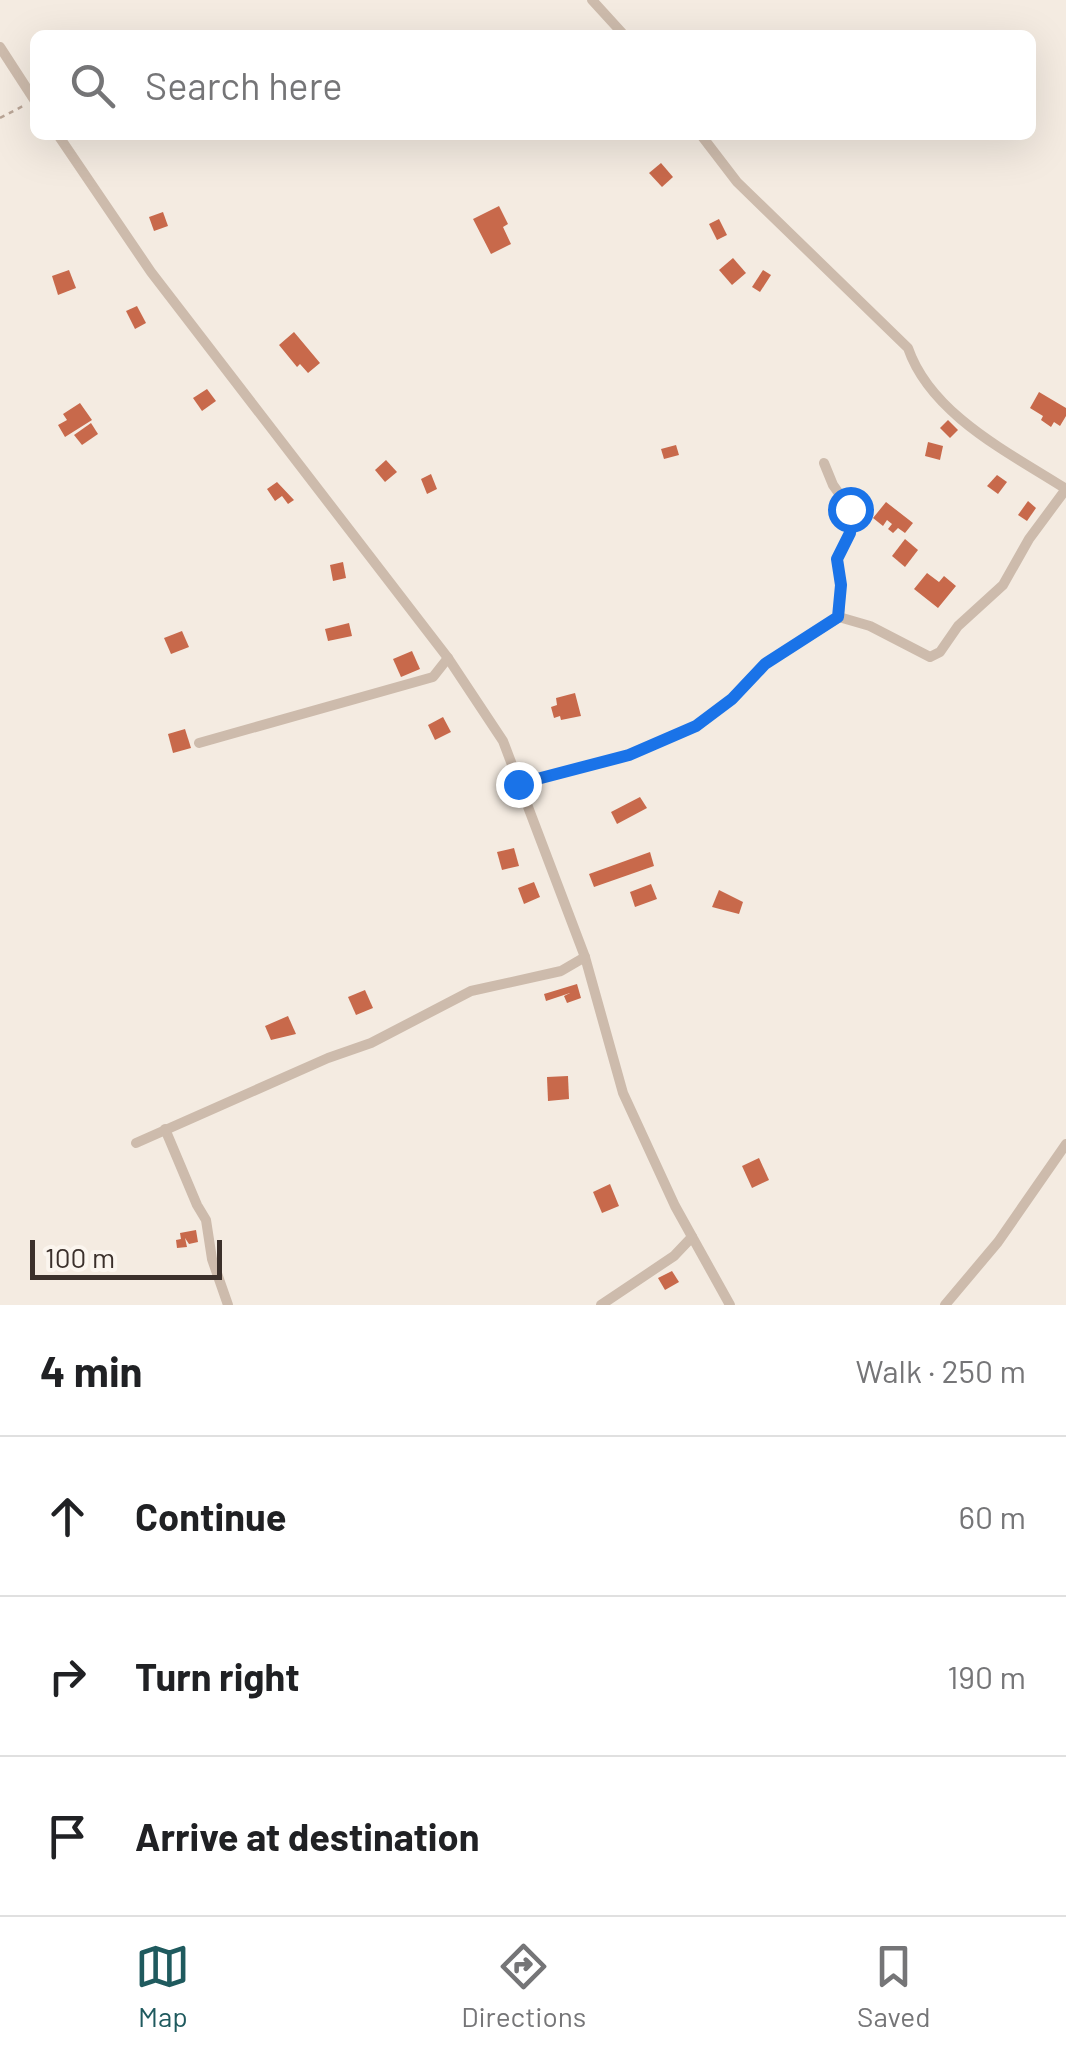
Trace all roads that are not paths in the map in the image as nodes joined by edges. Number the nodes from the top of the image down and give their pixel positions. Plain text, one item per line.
1 (592, 0) edge
2 (619, 30) edge
3 (0, 47) edge
4 (30, 92) edge
5 (61, 140) edge
6 (705, 140) edge
7 (824, 463) dead end
8 (1066, 489) edge
9 (838, 617) junction
10 (448, 658) junction
11 (199, 743) dead end
12 (518, 784) junction
13 (586, 957) junction
14 (166, 1129) junction
15 (136, 1143) dead end
16 (1066, 1144) edge
17 (692, 1237) junction
18 (228, 1305) edge
19 (600, 1305) edge
20 (730, 1305) edge
21 (945, 1305) edge

1 - 2 street
3 - 4 street
5 - 10 street
6 - 8 street
7 - 9 street
8 - 9 street
9 - 12 street
10 - 11 street
10 - 12 street
12 - 13 street
13 - 14 street
13 - 17 street
14 - 15 street
14 - 18 street
16 - 21 street
17 - 19 street
17 - 20 street

